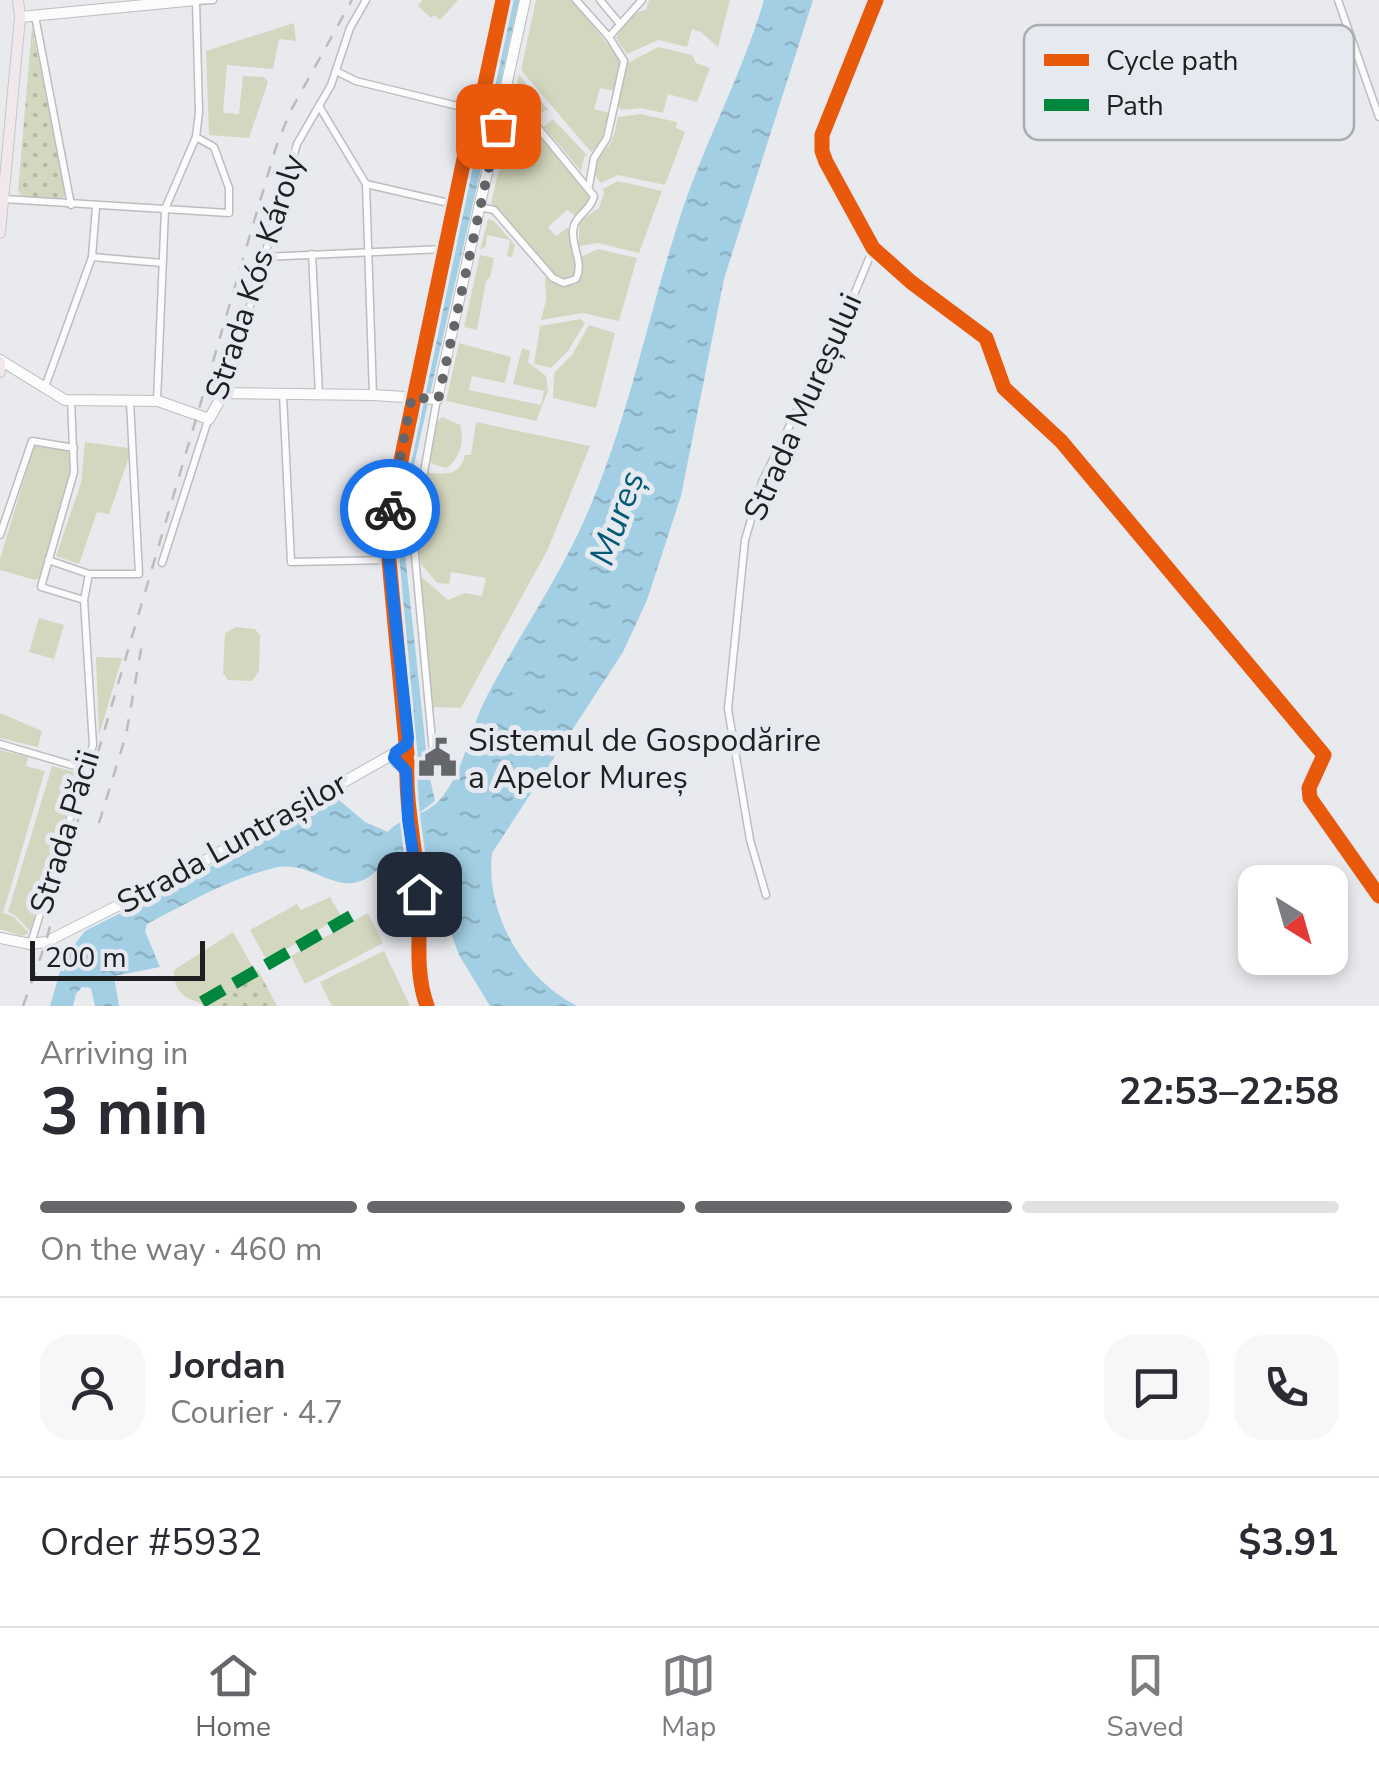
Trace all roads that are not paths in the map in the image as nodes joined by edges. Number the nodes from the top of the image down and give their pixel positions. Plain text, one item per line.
1 (18, 0) edge
2 (196, 0) edge
3 (213, 0) edge
4 (366, 0) edge
5 (526, 0) edge
6 (576, 0) edge
7 (600, 0) edge
8 (642, 0) edge
9 (876, 0) edge
10 (1338, 0) edge
11 (35, 16) junction
12 (20, 18) junction
13 (620, 24) junction
14 (1347, 25) edge
15 (609, 37) junction
16 (1354, 46) edge
17 (336, 72) junction
18 (319, 106) junction
19 (477, 111) junction
20 (499, 112) junction
21 (1379, 117) edge
22 (196, 137) junction
23 (366, 184) junction
24 (588, 187) junction
25 (1, 198) edge
26 (453, 204) junction
27 (71, 205) junction
28 (96, 206) junction
29 (480, 207) junction
30 (165, 209) junction
31 (0, 232) edge
32 (873, 248) junction
33 (444, 249) junction
34 (366, 252) junction
35 (312, 254) junction
36 (92, 257) junction
37 (263, 257) junction
38 (162, 263) junction
39 (0, 361) edge
40 (22, 372) junction
41 (0, 374) edge
42 (44, 387) junction
43 (224, 393) junction
44 (283, 394) junction
45 (319, 394) junction
46 (373, 395) junction
47 (415, 397) junction
48 (435, 399) junction
49 (71, 400) junction
50 (130, 401) junction
51 (156, 401) junction
52 (209, 419) junction
53 (74, 448) junction
54 (0, 535) edge
55 (48, 560) junction
56 (389, 560) junction
57 (162, 563) dead end
58 (88, 574) junction
59 (84, 600) junction
60 (0, 744) edge
61 (403, 758) junction
62 (86, 769) junction
63 (435, 773) dead end
64 (766, 895) dead end
65 (1379, 896) edge
66 (0, 938) edge
67 (30, 944) junction
68 (426, 1006) edge

1 - 12 main road
2 - 3 street
2 - 11 street
2 - 22 street
4 - 17 street, Strada Kós Károly
5 - 20 street
6 - 15 street
7 - 13 street
8 - 13 street
9 - 32 street
10 - 14 street
11 - 12 street
11 - 27 street
12 - 25 main road
13 - 15 street
15 - 24 street
16 - 21 street
17 - 18 street, Strada Kós Károly
17 - 19 street
18 - 23 street
18 - 37 street, Strada Kós Károly
19 - 20 street
19 - 26 street
20 - 24 street
20 - 29 street
22 - 30 street
22 - 30 street
23 - 26 street
23 - 34 street
24 - 29 street
25 - 27 street
25 - 31 main road
26 - 33 street
27 - 28 street
28 - 30 street
28 - 36 street
29 - 48 street
30 - 38 street
32 - 64 street, Strada Mureșului
32 - 65 street
33 - 34 street
33 - 47 street
34 - 35 street
34 - 46 street
35 - 37 street
35 - 45 street
36 - 38 street
36 - 42 street
37 - 43 street, Strada Kós Károly
38 - 51 street
39 - 40 street
39 - 41 main road
40 - 41 street
40 - 42 street
42 - 49 street
43 - 44 street
43 - 52 street, Strada Kós Károly
44 - 45 street
44 - 56 street
45 - 46 street
46 - 47 street
47 - 48 street
47 - 56 street
48 - 63 street
49 - 50 street
49 - 53 street
50 - 51 street
50 - 58 street
51 - 52 street
52 - 57 street, Strada Kós Károly
53 - 54 street
53 - 55 street
55 - 58 street
55 - 59 street
56 - 61 street
58 - 59 street, Strada Păcii
59 - 62 street, Strada Păcii
60 - 62 street
61 - 67 street, Strada Luntrașilor
61 - 68 street
62 - 67 street, Strada Păcii
66 - 67 street

